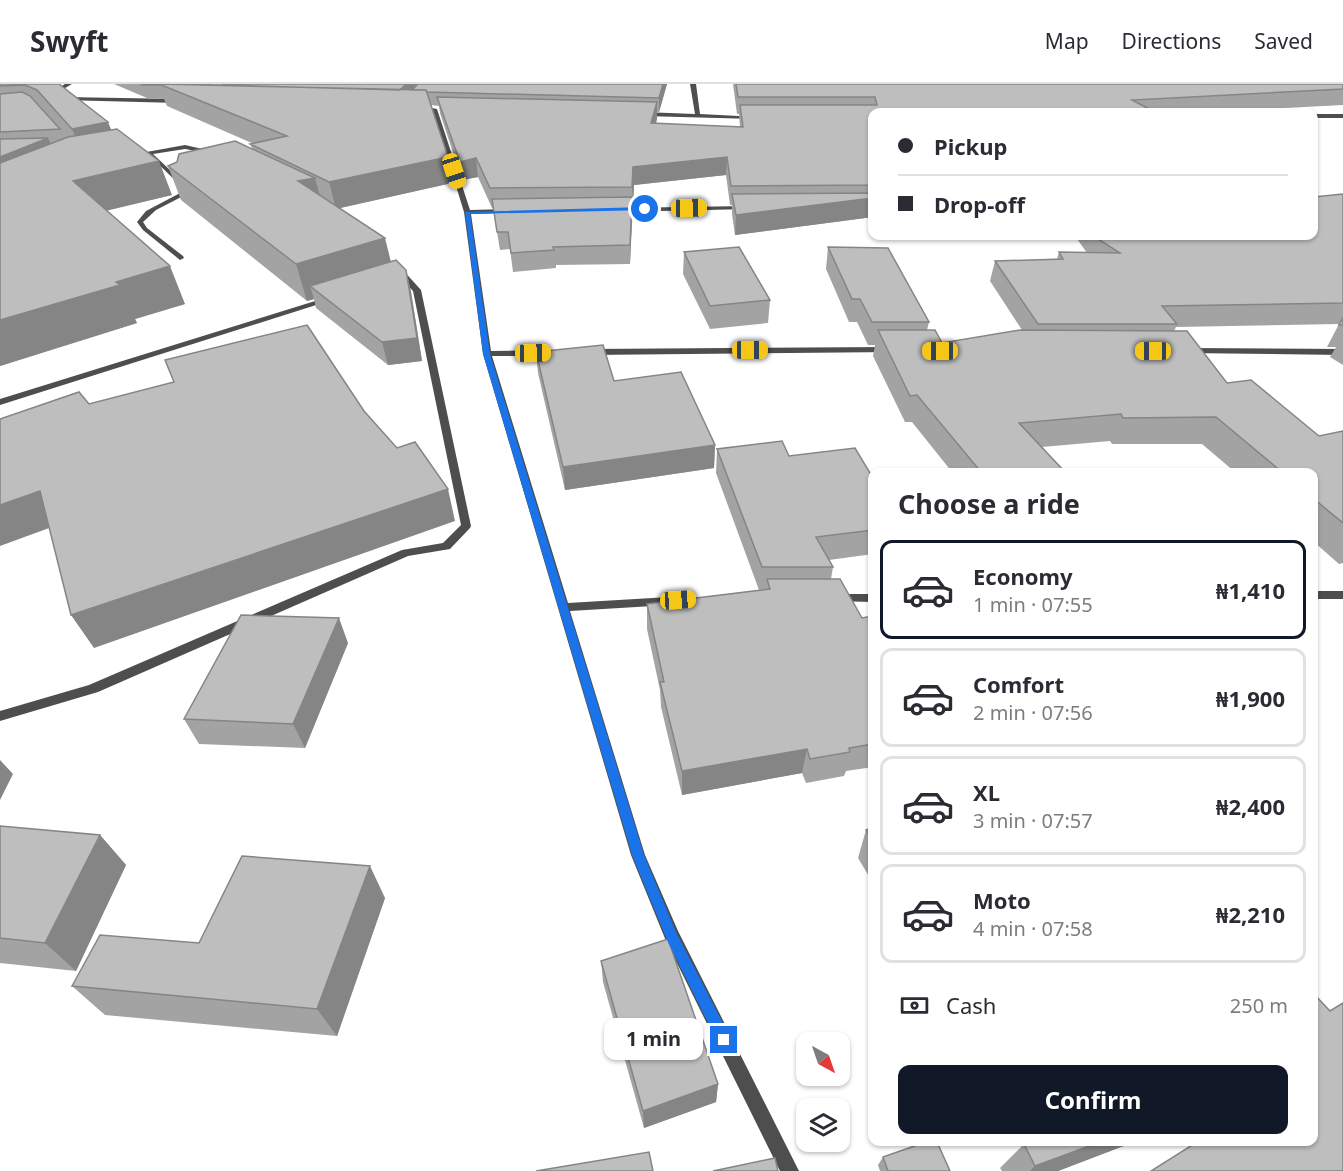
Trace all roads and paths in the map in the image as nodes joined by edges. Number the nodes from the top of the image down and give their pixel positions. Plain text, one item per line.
1 (69, 84) edge
2 (693, 84) edge
3 (182, 101) edge
4 (435, 109) edge
5 (638, 114) edge
6 (698, 116) junction
7 (1318, 116) edge
8 (1343, 116) edge
9 (764, 118) edge
10 (148, 152) junction
11 (127, 156) edge
12 (221, 156) edge
13 (757, 208) edge
14 (606, 210) edge
15 (514, 211) edge
16 (467, 212) junction
17 (180, 258) dead end
18 (388, 261) edge
19 (403, 276) junction
20 (392, 279) edge
21 (336, 297) edge
22 (904, 350) edge
23 (1177, 351) edge
24 (1343, 352) edge
25 (568, 353) edge
26 (579, 353) edge
27 (487, 354) junction
28 (0, 402) edge
29 (1318, 595) edge
30 (1343, 595) edge
31 (827, 598) edge
32 (868, 598) edge
33 (701, 599) edge
34 (565, 608) junction
35 (0, 716) edge
36 (790, 1171) edge

1 - 3 street
2 - 6 street
4 - 16 street
5 - 6 street
6 - 9 street
7 - 8 street
10 - 11 street
10 - 12 street
10 - 17 street
13 - 14 street
15 - 16 street
16 - 27 street
18 - 19 street
19 - 20 street
19 - 35 street
21 - 28 street
22 - 26 street
23 - 24 street
25 - 27 street
27 - 34 street
29 - 30 street
31 - 32 street
33 - 34 street
34 - 36 street

